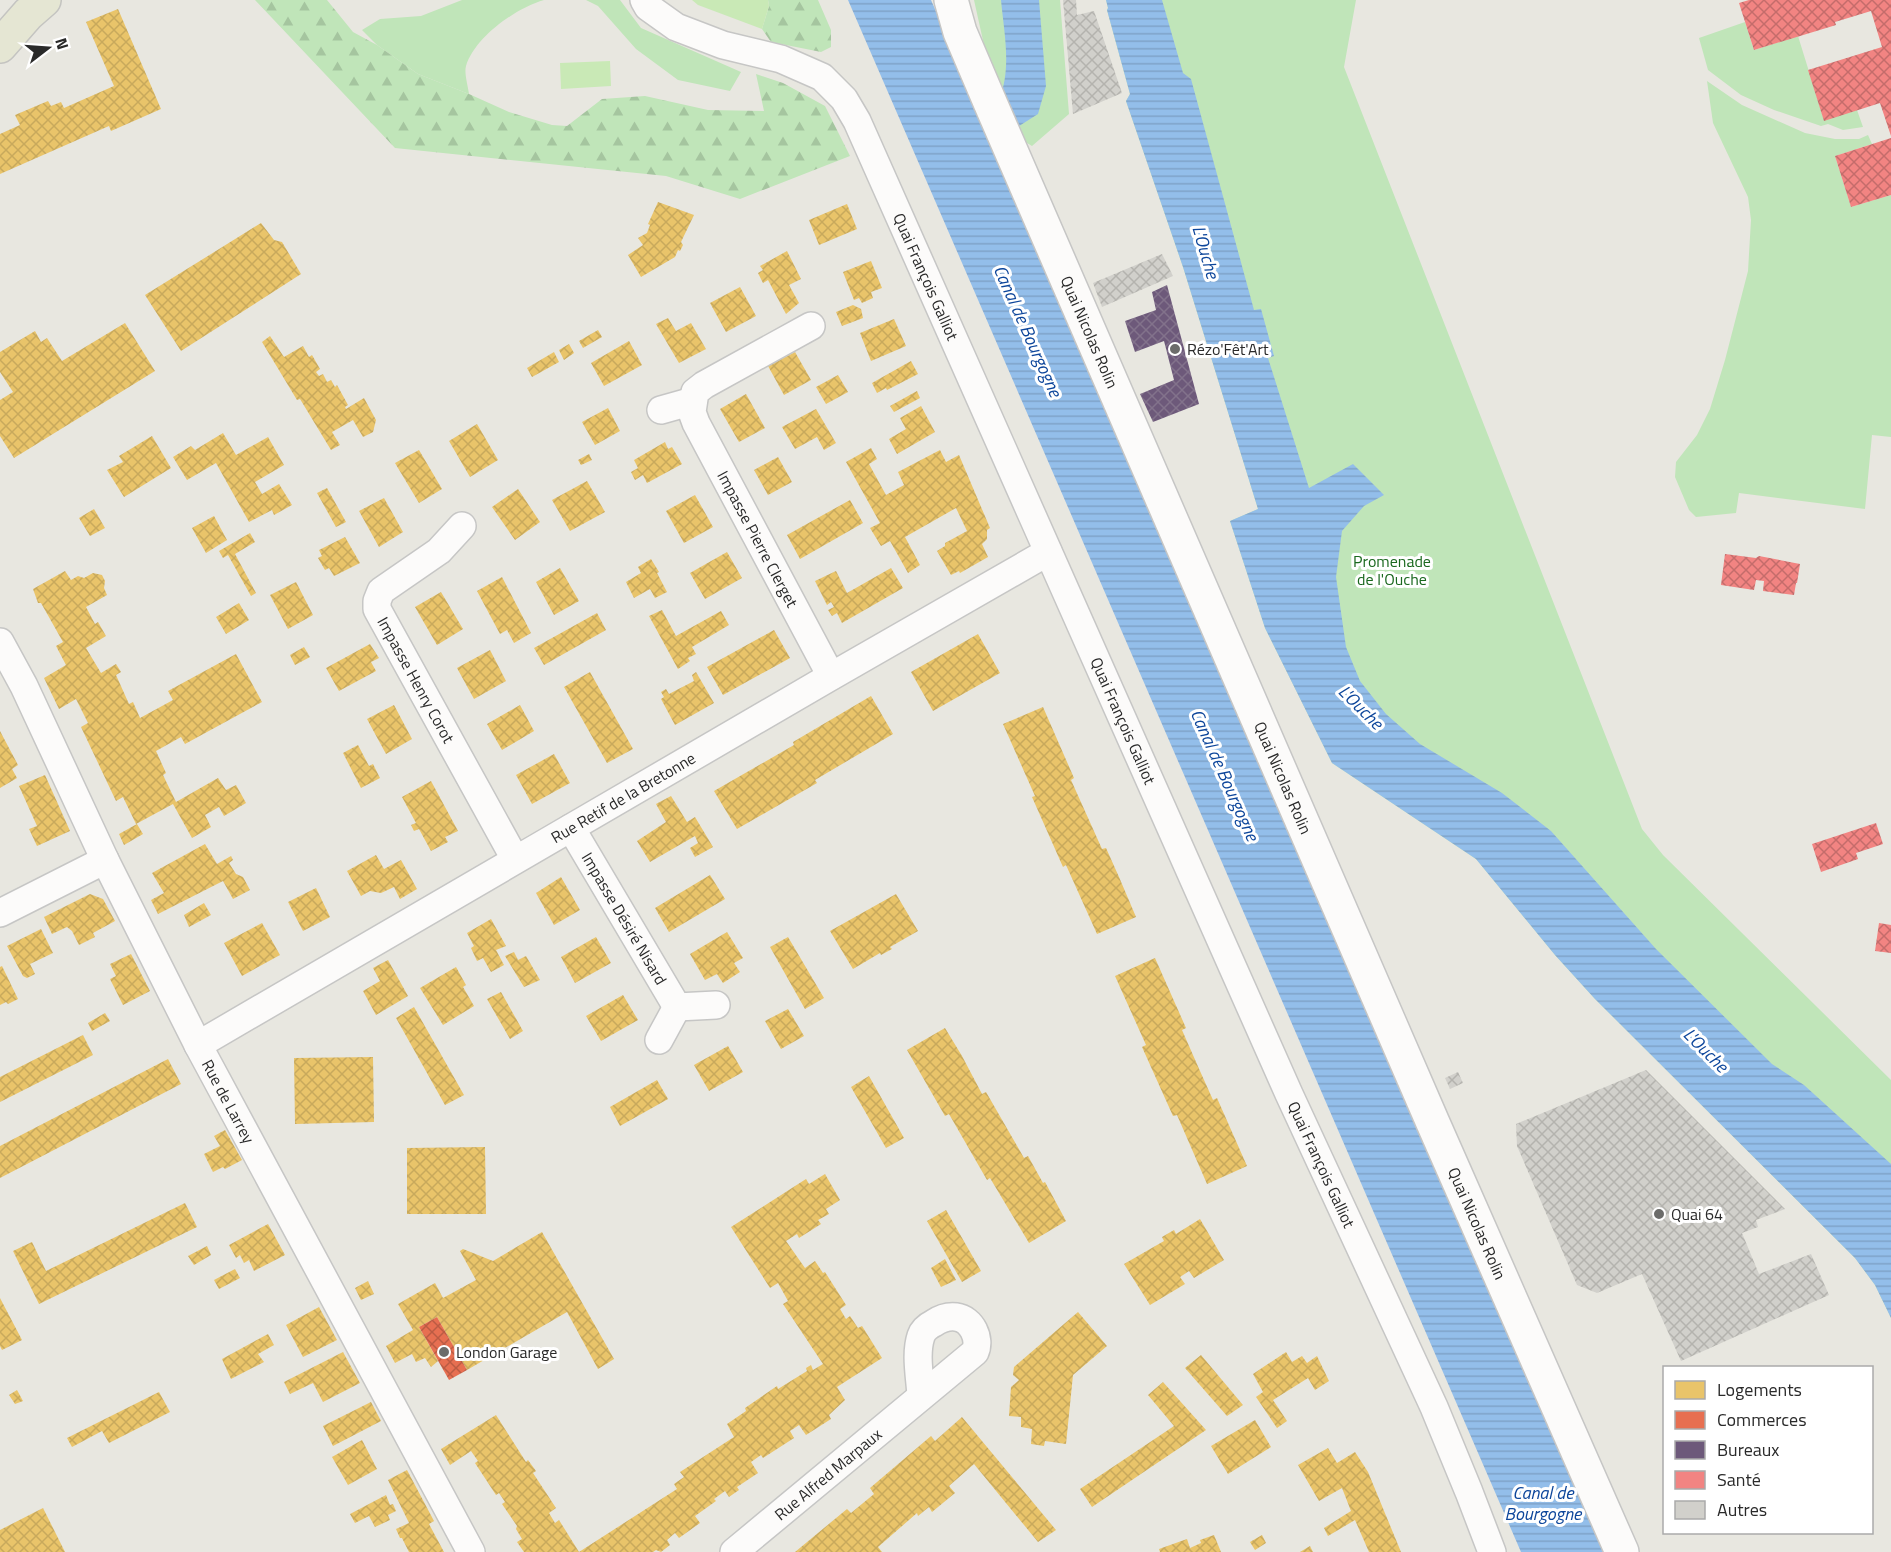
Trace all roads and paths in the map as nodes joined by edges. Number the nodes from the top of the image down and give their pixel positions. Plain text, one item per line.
1 (44, 0) edge
2 (644, 0) edge
3 (951, 0) edge
4 (0, 46) edge
5 (811, 326) dead end
6 (693, 401) junction
7 (661, 410) dead end
8 (462, 526) dead end
9 (1048, 552) junction
10 (0, 642) edge
11 (831, 676) junction
12 (571, 828) junction
13 (515, 859) junction
14 (105, 860) junction
15 (0, 913) edge
16 (717, 1005) dead end
17 (677, 1007) junction
18 (658, 1040) dead end
19 (198, 1045) junction
20 (921, 1396) dead end
21 (471, 1552) edge
22 (734, 1552) edge
23 (1492, 1552) edge
24 (1622, 1552) edge

1 - 4 main road
2 - 9 street, Quai François Galliot
3 - 24 street, Quai Nicolas Rolin
5 - 6 street
6 - 7 street
6 - 11 street, Impasse Pierre Clerget
8 - 13 street, Impasse Henry Corot
9 - 11 street, Rue Retif de la Bretonne
9 - 23 street, Quai François Galliot
10 - 14 street, Rue de Larrey
11 - 12 street, Rue Retif de la Bretonne
12 - 13 street, Rue Retif de la Bretonne
12 - 17 street, Impasse Désiré Nisard
13 - 19 street, Rue Retif de la Bretonne
14 - 15 street
14 - 19 street, Rue de Larrey
16 - 17 street
17 - 18 street
19 - 21 street, Rue de Larrey
20 - 22 street, Rue Alfred Marpaux

